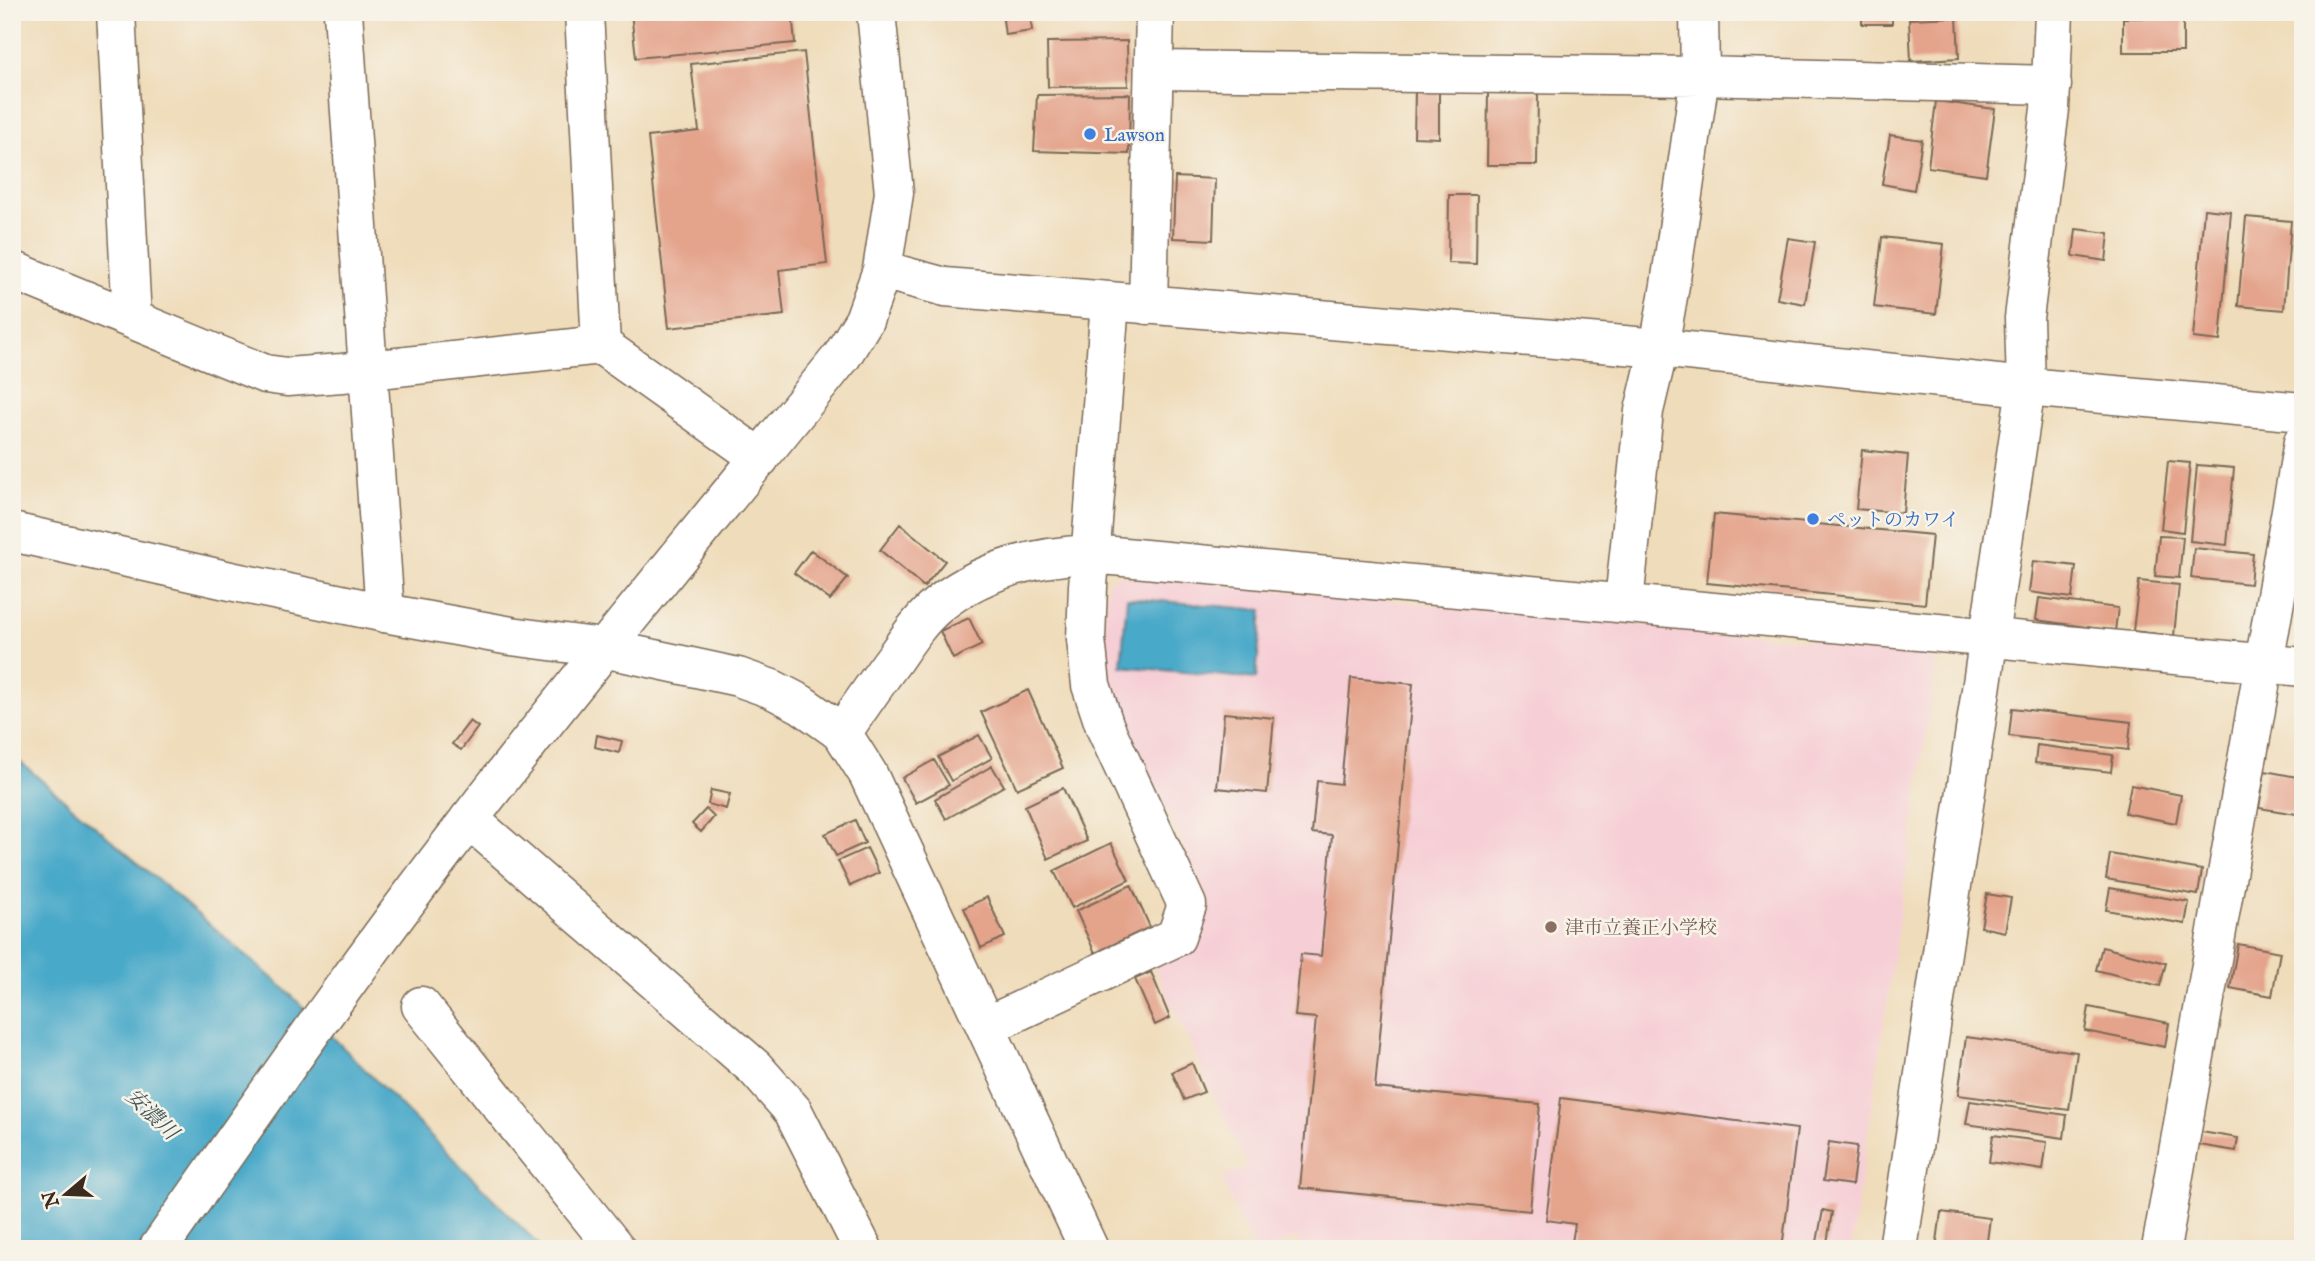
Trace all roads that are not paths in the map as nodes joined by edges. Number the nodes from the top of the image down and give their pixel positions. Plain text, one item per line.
1 (116, 12) edge
2 (343, 12) edge
3 (584, 12) edge
4 (876, 12) edge
5 (1155, 12) edge
6 (1699, 12) edge
7 (2054, 12) edge
8 (1154, 70) junction
9 (1700, 76) junction
10 (2052, 85) junction
11 (12, 270) edge
12 (882, 270) junction
13 (1111, 302) junction
14 (1148, 305) junction
15 (132, 319) junction
16 (601, 345) junction
17 (1659, 348) junction
18 (370, 368) junction
19 (2026, 387) junction
20 (2303, 412) edge
21 (2303, 442) edge
22 (760, 458) junction
23 (14, 526) edge
24 (1092, 554) junction
25 (1623, 602) junction
26 (385, 613) junction
27 (1989, 639) junction
28 (603, 648) junction
29 (2263, 664) junction
30 (2303, 667) edge
31 (842, 733) junction
32 (469, 819) junction
33 (421, 1006) dead end
34 (987, 1026) junction
35 (158, 1249) edge
36 (616, 1249) edge
37 (863, 1249) edge
38 (1089, 1249) edge
39 (1898, 1249) edge
40 (2161, 1249) edge

1 - 15 street
2 - 18 street
3 - 16 street
4 - 12 street
5 - 8 street
6 - 9 street
7 - 10 street
8 - 9 street
8 - 14 street
9 - 10 street
9 - 17 street
10 - 19 street
11 - 15 street
12 - 13 street
12 - 22 street
13 - 14 street
13 - 24 street
14 - 17 street
15 - 18 street
16 - 18 street
16 - 22 street
17 - 19 street
17 - 25 street
18 - 26 street
19 - 20 street
19 - 27 street
21 - 29 street
22 - 28 street
23 - 26 street
24 - 25 street
24 - 31 street
24 - 34 street
25 - 27 street
26 - 28 street
27 - 29 street
27 - 39 street
28 - 31 street
28 - 32 street
29 - 30 street
29 - 40 street
31 - 34 street
32 - 35 street
32 - 37 street
33 - 36 street
34 - 38 street

